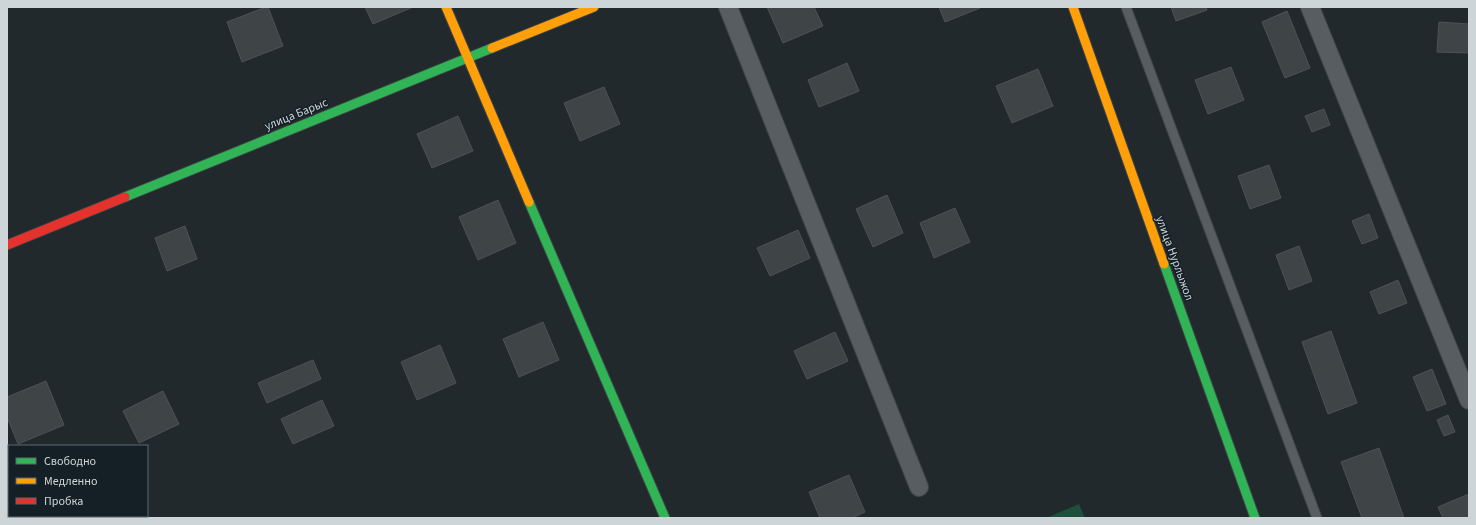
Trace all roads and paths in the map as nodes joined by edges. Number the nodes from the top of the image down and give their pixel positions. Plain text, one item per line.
1 (446, 7) edge
2 (594, 7) edge
3 (728, 7) edge
4 (1073, 7) edge
5 (1126, 7) edge
6 (1310, 7) edge
7 (468, 57) junction
8 (7, 245) edge
9 (1469, 400) edge
10 (919, 487) dead end
11 (665, 518) edge
12 (1255, 518) edge
13 (1317, 518) edge

1 - 7 street
2 - 7 street, улица Барыс
3 - 10 street
4 - 12 street, улица Нурлыжол
5 - 13 lane
6 - 9 street
7 - 8 street, улица Барыс
7 - 11 street

